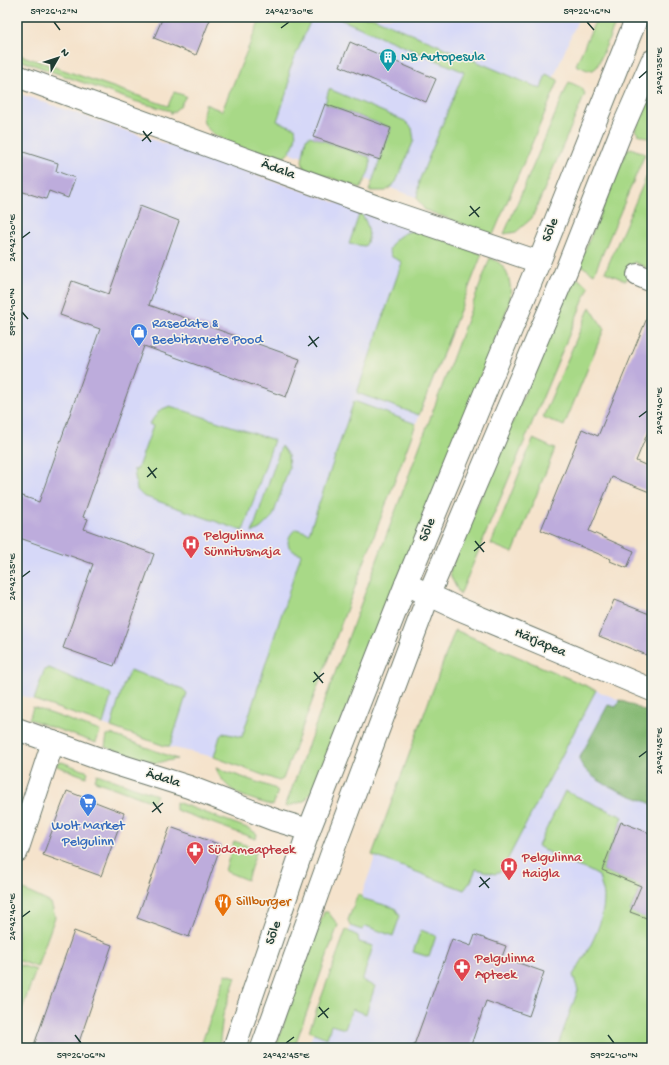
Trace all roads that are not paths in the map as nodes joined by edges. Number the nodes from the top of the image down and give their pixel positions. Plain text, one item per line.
1 (637, 17) edge
2 (652, 61) edge
3 (17, 76) edge
4 (539, 262) junction
5 (406, 584) junction
6 (429, 594) junction
7 (652, 690) edge
8 (17, 730) edge
9 (53, 742) junction
10 (309, 830) junction
11 (17, 851) edge
12 (234, 1048) edge
13 (262, 1048) edge

1 - 4 main road, Sõle
2 - 6 main road, Sõle
3 - 4 main road, Ädala
4 - 5 main road, Sõle
5 - 6 main road, Härjapea
5 - 10 main road, Sõle
6 - 7 main road, Härjapea
6 - 13 main road, Sõle
8 - 9 main road, Ädala
9 - 10 main road, Ädala
9 - 11 main road
10 - 12 main road, Sõle

